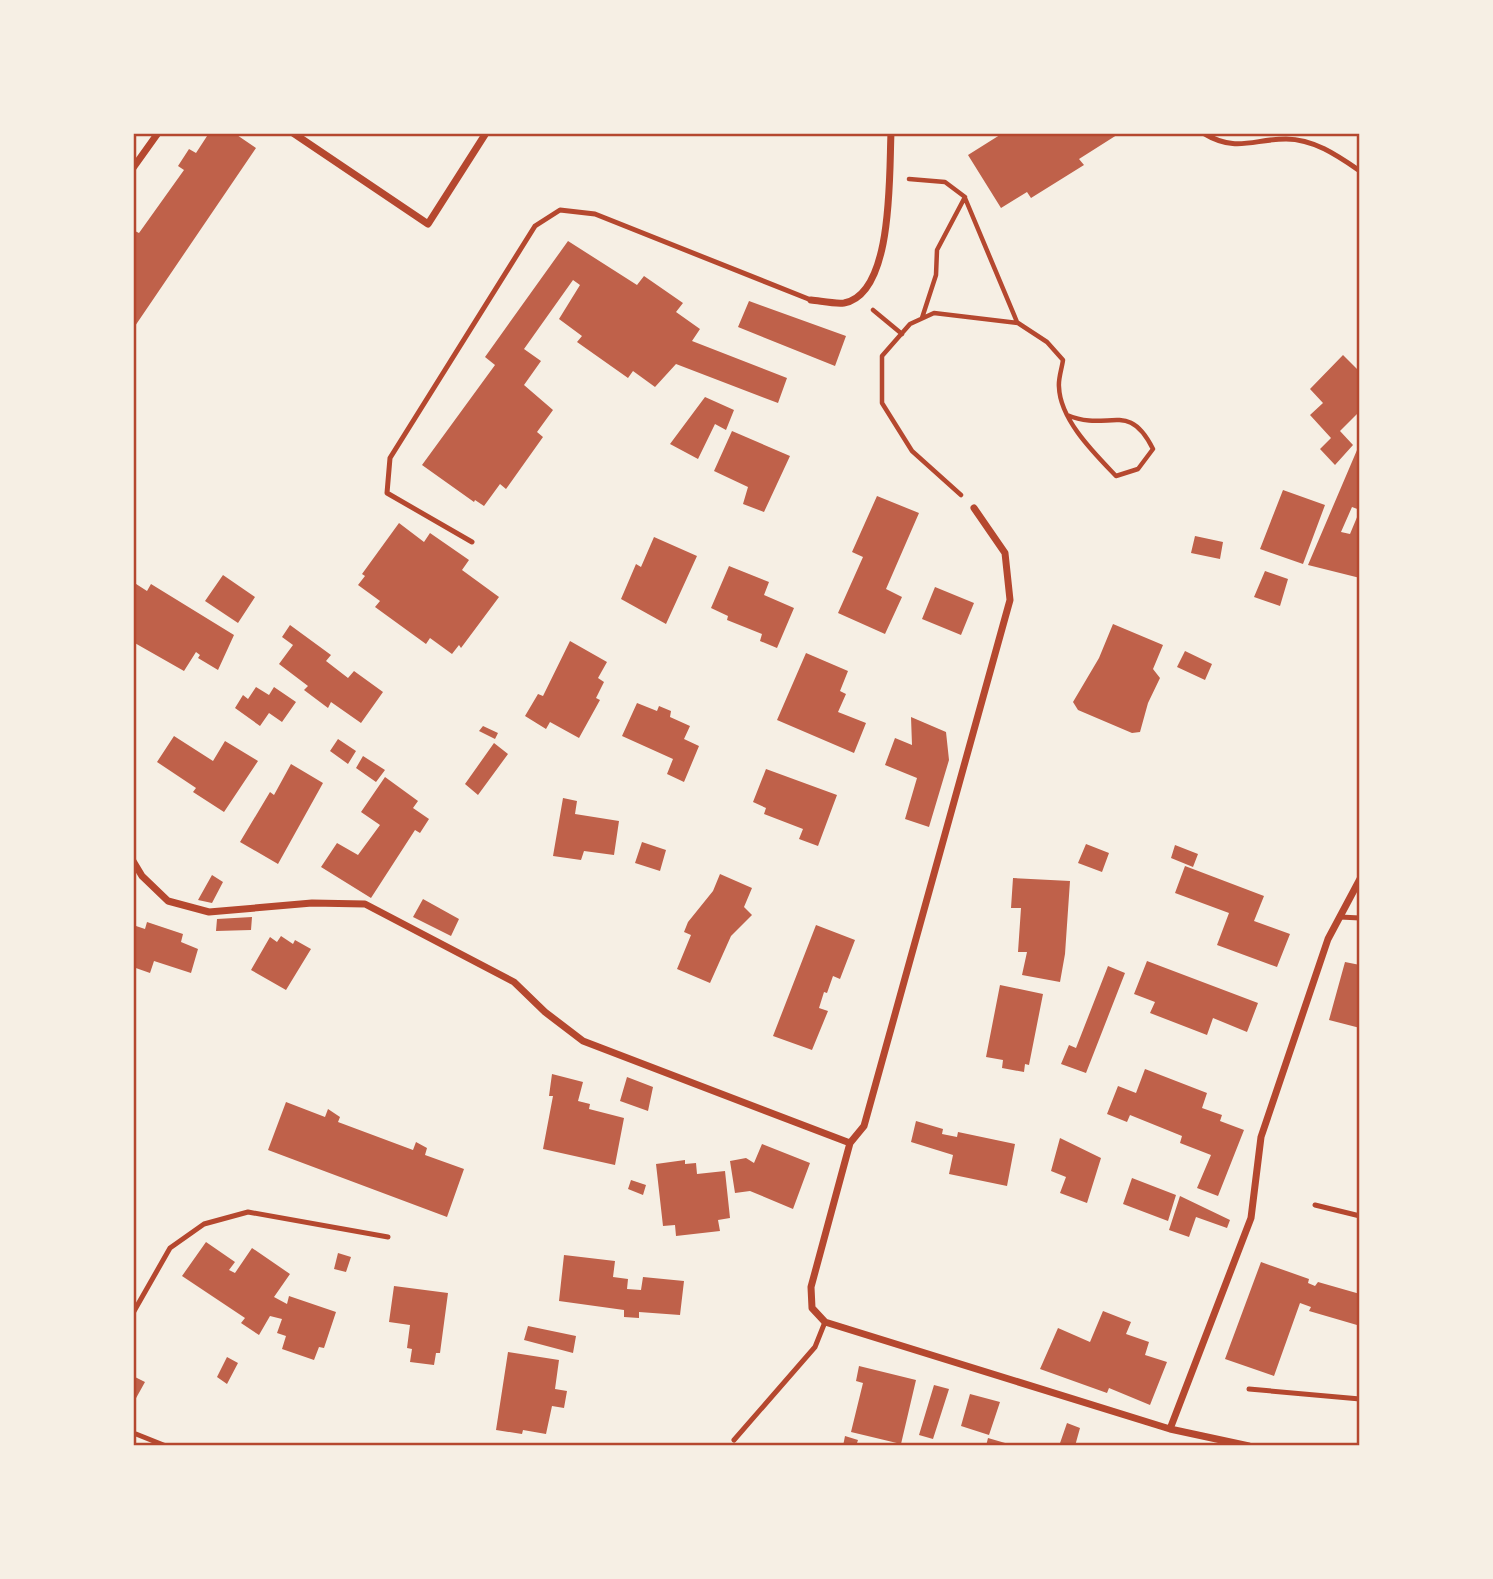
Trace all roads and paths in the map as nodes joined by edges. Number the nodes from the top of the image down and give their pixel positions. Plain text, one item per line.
1 (158, 133) edge
2 (293, 133) edge
3 (486, 133) edge
4 (891, 133) edge
5 (1203, 133) edge
6 (133, 168) edge
7 (1360, 171) edge
8 (889, 181) junction
9 (965, 197) junction
10 (856, 296) junction
11 (811, 300) joint
12 (922, 318) junction
13 (1017, 323) junction
14 (902, 334) junction
15 (1067, 415) junction
16 (974, 508) joint
17 (472, 542) dead end
18 (133, 861) edge
19 (1360, 879) edge
20 (1340, 917) junction
21 (1360, 918) edge
22 (850, 1143) junction
23 (1315, 1205) dead end
24 (1360, 1216) edge
25 (388, 1237) dead end
26 (133, 1313) edge
27 (825, 1322) junction
28 (1249, 1389) dead end
29 (1360, 1399) edge
30 (1170, 1429) junction
31 (134, 1436) edge
32 (734, 1440) dead end
33 (166, 1446) edge
34 (1249, 1446) edge

1 - 6 street
2 - 3 street
4 - 8 street
5 - 7 lane
8 - 9 path
8 - 10 street
9 - 12 path
9 - 13 path
10 - 11 street
10 - 14 path
11 - 17 lane
12 - 13 path
12 - 14 path
13 - 15 path
14 - 16 path
15 - 15 path
16 - 22 street
18 - 22 street
19 - 20 street
20 - 21 lane
20 - 30 street
22 - 27 street
23 - 24 lane
25 - 26 lane
27 - 30 street
27 - 32 lane
28 - 29 lane
30 - 34 street
31 - 33 lane

